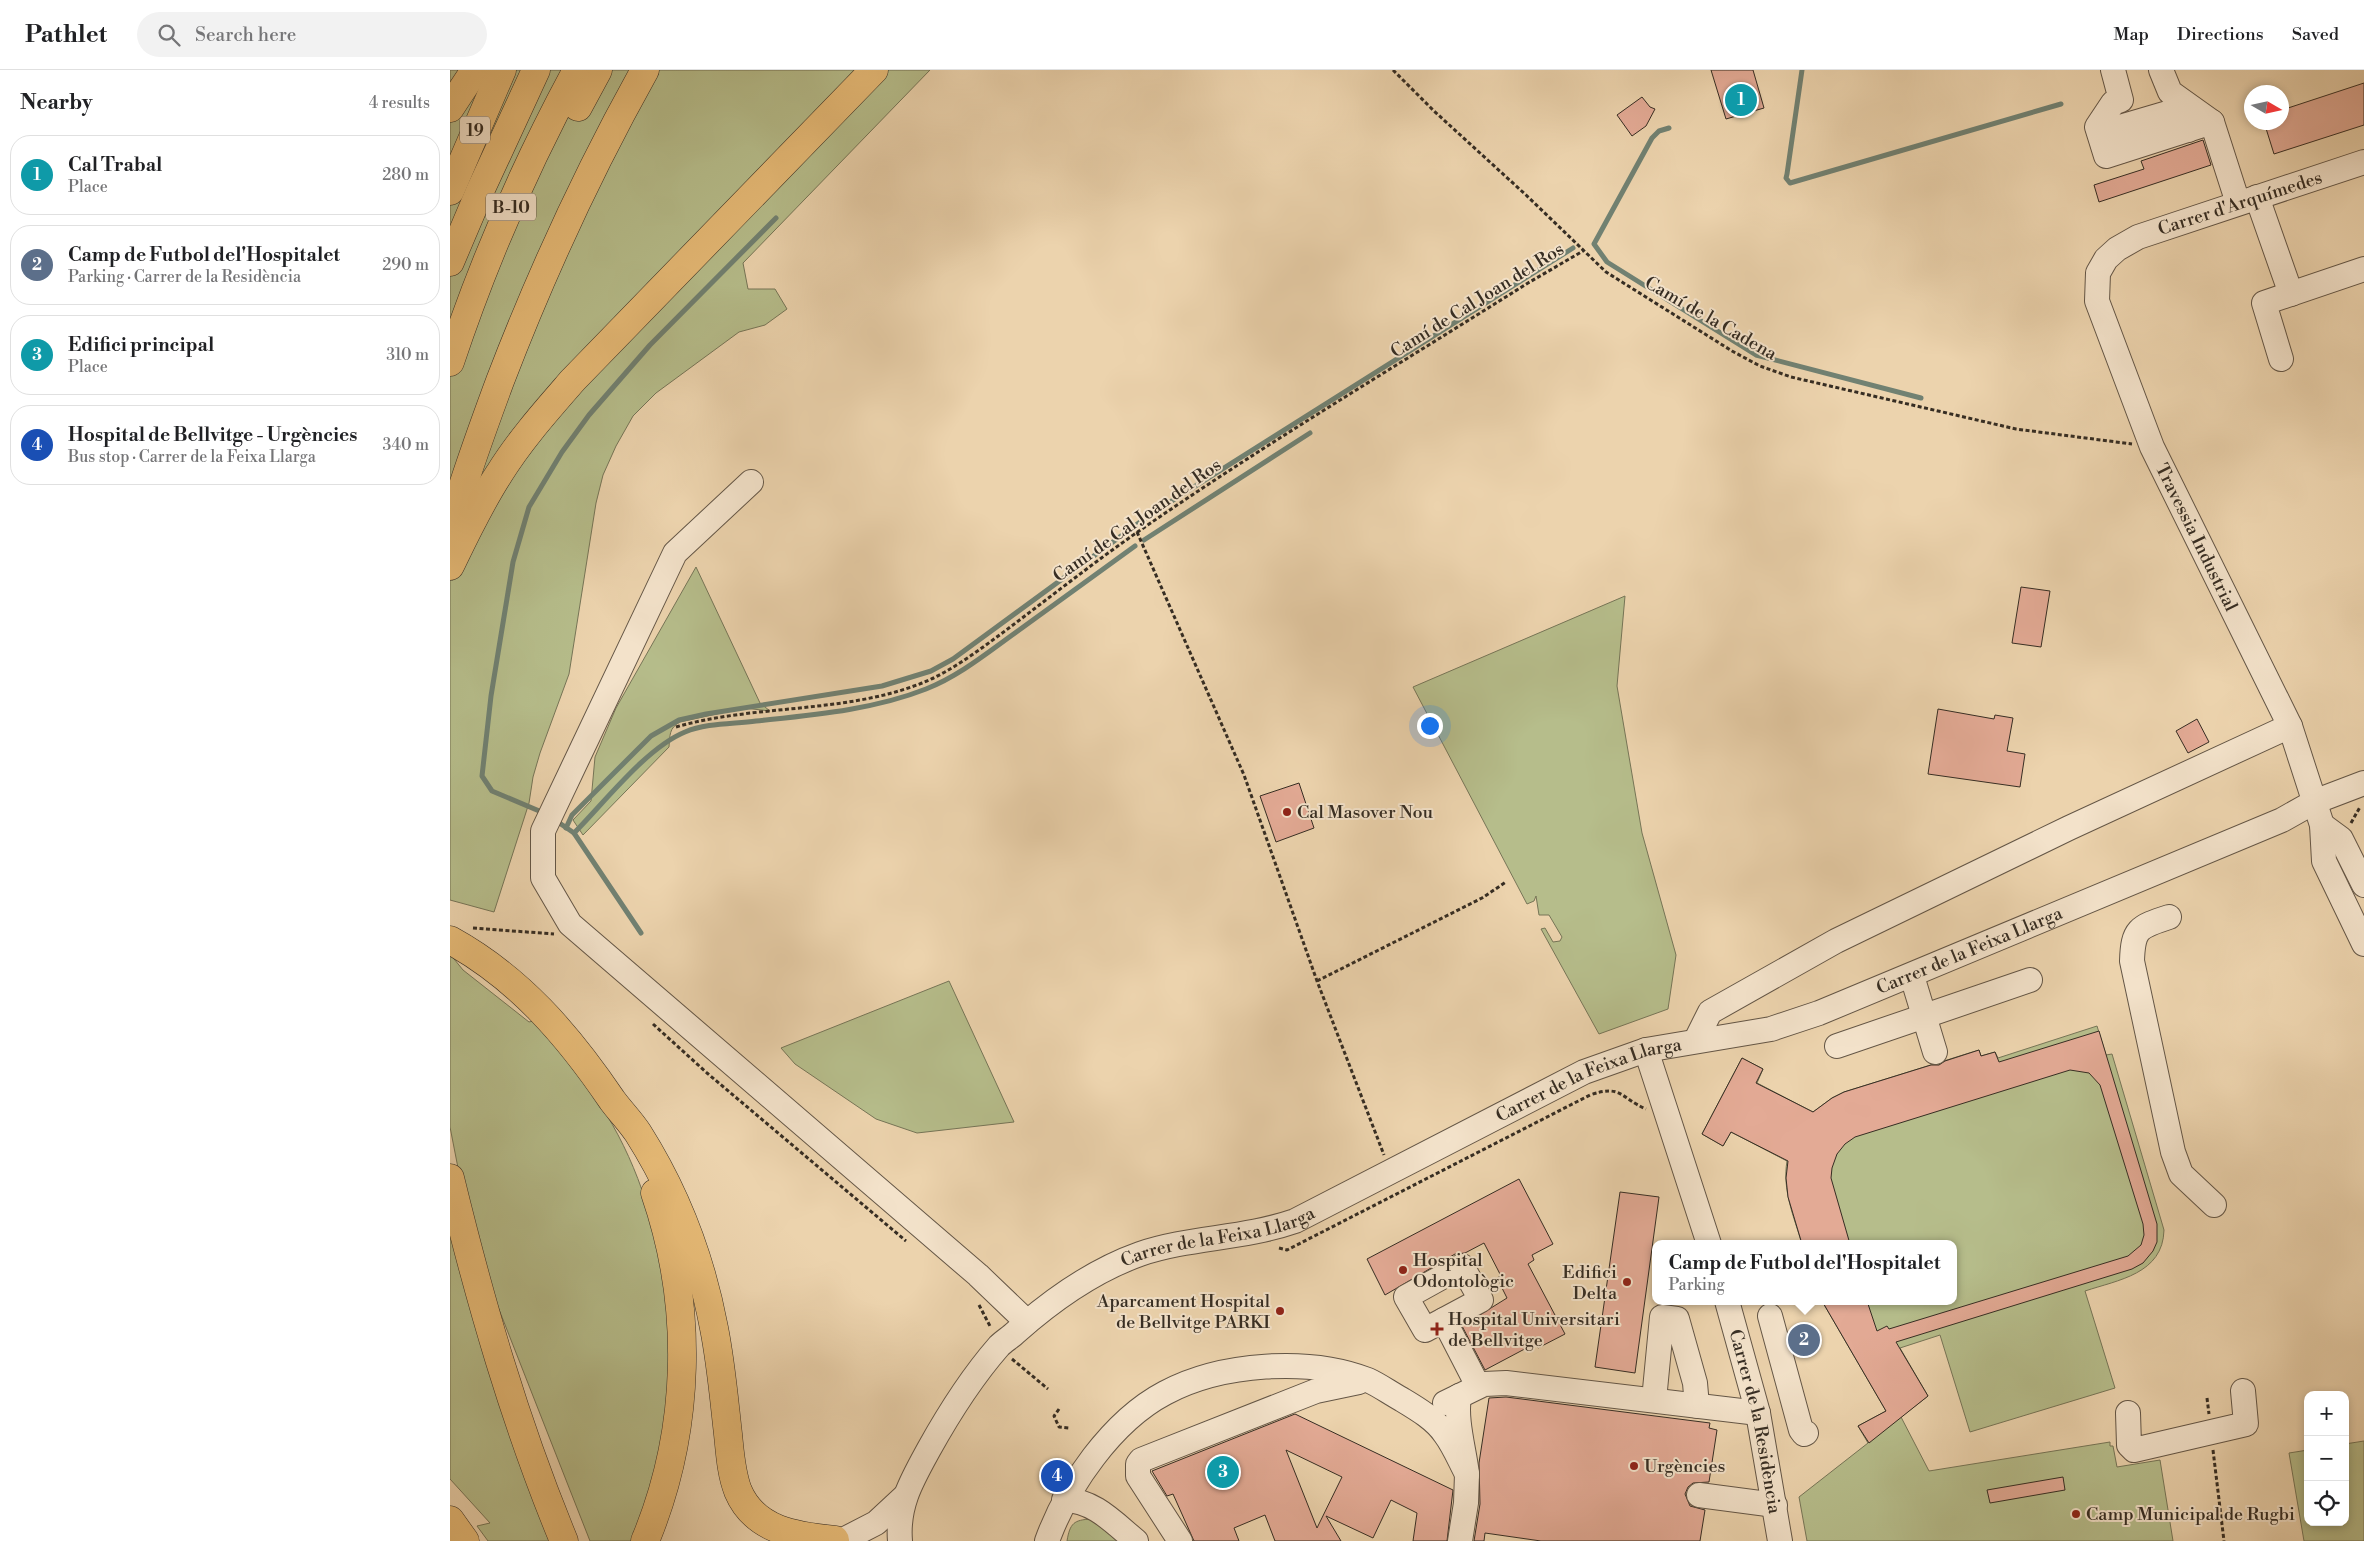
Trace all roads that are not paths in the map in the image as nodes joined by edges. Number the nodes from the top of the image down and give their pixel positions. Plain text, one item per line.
1 (475, 70) edge
2 (502, 70) edge
3 (536, 70) edge
4 (577, 70) edge
5 (598, 70) edge
6 (645, 70) edge
7 (874, 70) edge
8 (2113, 70) edge
9 (2161, 70) edge
10 (450, 108) edge
11 (2212, 122) junction
12 (2364, 162) edge
13 (450, 191) edge
14 (2247, 200) junction
15 (2117, 248) joint
16 (450, 262) edge
17 (2364, 269) edge
18 (2291, 294) junction
19 (452, 356) edge
20 (2281, 359) dead end
21 (751, 482) dead end
22 (450, 528) edge
23 (450, 566) edge
24 (2290, 726) junction
25 (2364, 783) edge
26 (2314, 802) junction
27 (2322, 825) junction
28 (2364, 885) edge
29 (2169, 917) dead end
30 (460, 934) edge
31 (2364, 944) edge
32 (1912, 976) junction
33 (2030, 980) dead end
34 (1925, 1016) junction
35 (1696, 1040) junction
36 (1837, 1046) dead end
37 (1646, 1050) junction
38 (1935, 1052) dead end
39 (615, 1104) junction
40 (450, 1178) edge
41 (2214, 1205) dead end
42 (1708, 1240) edge
43 (1728, 1305) edge
44 (1770, 1316) dead end
45 (1444, 1320) dead end
46 (1027, 1322) junction
47 (500, 1365) junction
48 (1373, 1375) junction
49 (1469, 1391) junction
50 (2243, 1391) dead end
51 (1654, 1400) junction
52 (1697, 1406) junction
53 (1758, 1412) junction
54 (1422, 1413) junction
55 (2128, 1414) dead end
56 (1806, 1433) dead end
57 (1466, 1474) junction
58 (1699, 1495) dead end
59 (904, 1497) junction
60 (1064, 1500) junction
61 (1775, 1505) junction
62 (450, 1520) edge
63 (842, 1540) edge
64 (465, 1541) edge
65 (564, 1541) edge
66 (578, 1541) edge
67 (645, 1541) edge
68 (900, 1541) edge
69 (1047, 1541) edge
70 (1136, 1541) edge
71 (1180, 1541) edge
72 (1460, 1541) edge
73 (1780, 1541) edge

1 - 10 highway
2 - 13 highway, 19
3 - 16 highway, B-10
4 - 19 highway, B-10
5 - 19 highway
6 - 22 highway
7 - 23 highway
8 - 11 street
9 - 11 street
11 - 14 street
12 - 14 street, Carrer d'Arquímedes
14 - 15 street, Carrer d'Arquímedes
14 - 18 street
15 - 24 street, Travessia Industrial
17 - 18 street
18 - 20 street
21 - 46 street
24 - 26 street, Travessia Industrial
24 - 35 street
25 - 26 street, Carrer de la Feixa Llarga
26 - 27 street, Travessia Industrial
26 - 32 street, Carrer de la Feixa Llarga
27 - 28 street
27 - 31 street, Travessia Industrial
29 - 41 street
30 - 39 highway
32 - 34 street
32 - 35 street, Carrer de la Feixa Llarga
33 - 34 street
34 - 36 street
34 - 38 street
35 - 37 street, Carrer de la Feixa Llarga
37 - 42 street
37 - 46 street, Carrer de la Feixa Llarga
39 - 63 highway
39 - 67 highway
40 - 47 highway
43 - 53 street, Carrer de la Residència
44 - 56 street
45 - 49 street
46 - 59 street, Carrer de la Feixa Llarga
47 - 65 highway
47 - 66 highway
48 - 54 street
48 - 60 street
48 - 71 street
49 - 51 street
49 - 54 street
49 - 57 street
50 - 55 street
51 - 52 street
51 - 52 street
52 - 53 street
53 - 61 street, Carrer de la Residència
54 - 57 street
57 - 72 street
58 - 61 street
59 - 63 street, Carrer de la Feixa Llarga
59 - 68 street, Carrer de la Feixa Llarga
60 - 69 street
60 - 70 street
61 - 73 street, Carrer de la Residència
62 - 64 highway

